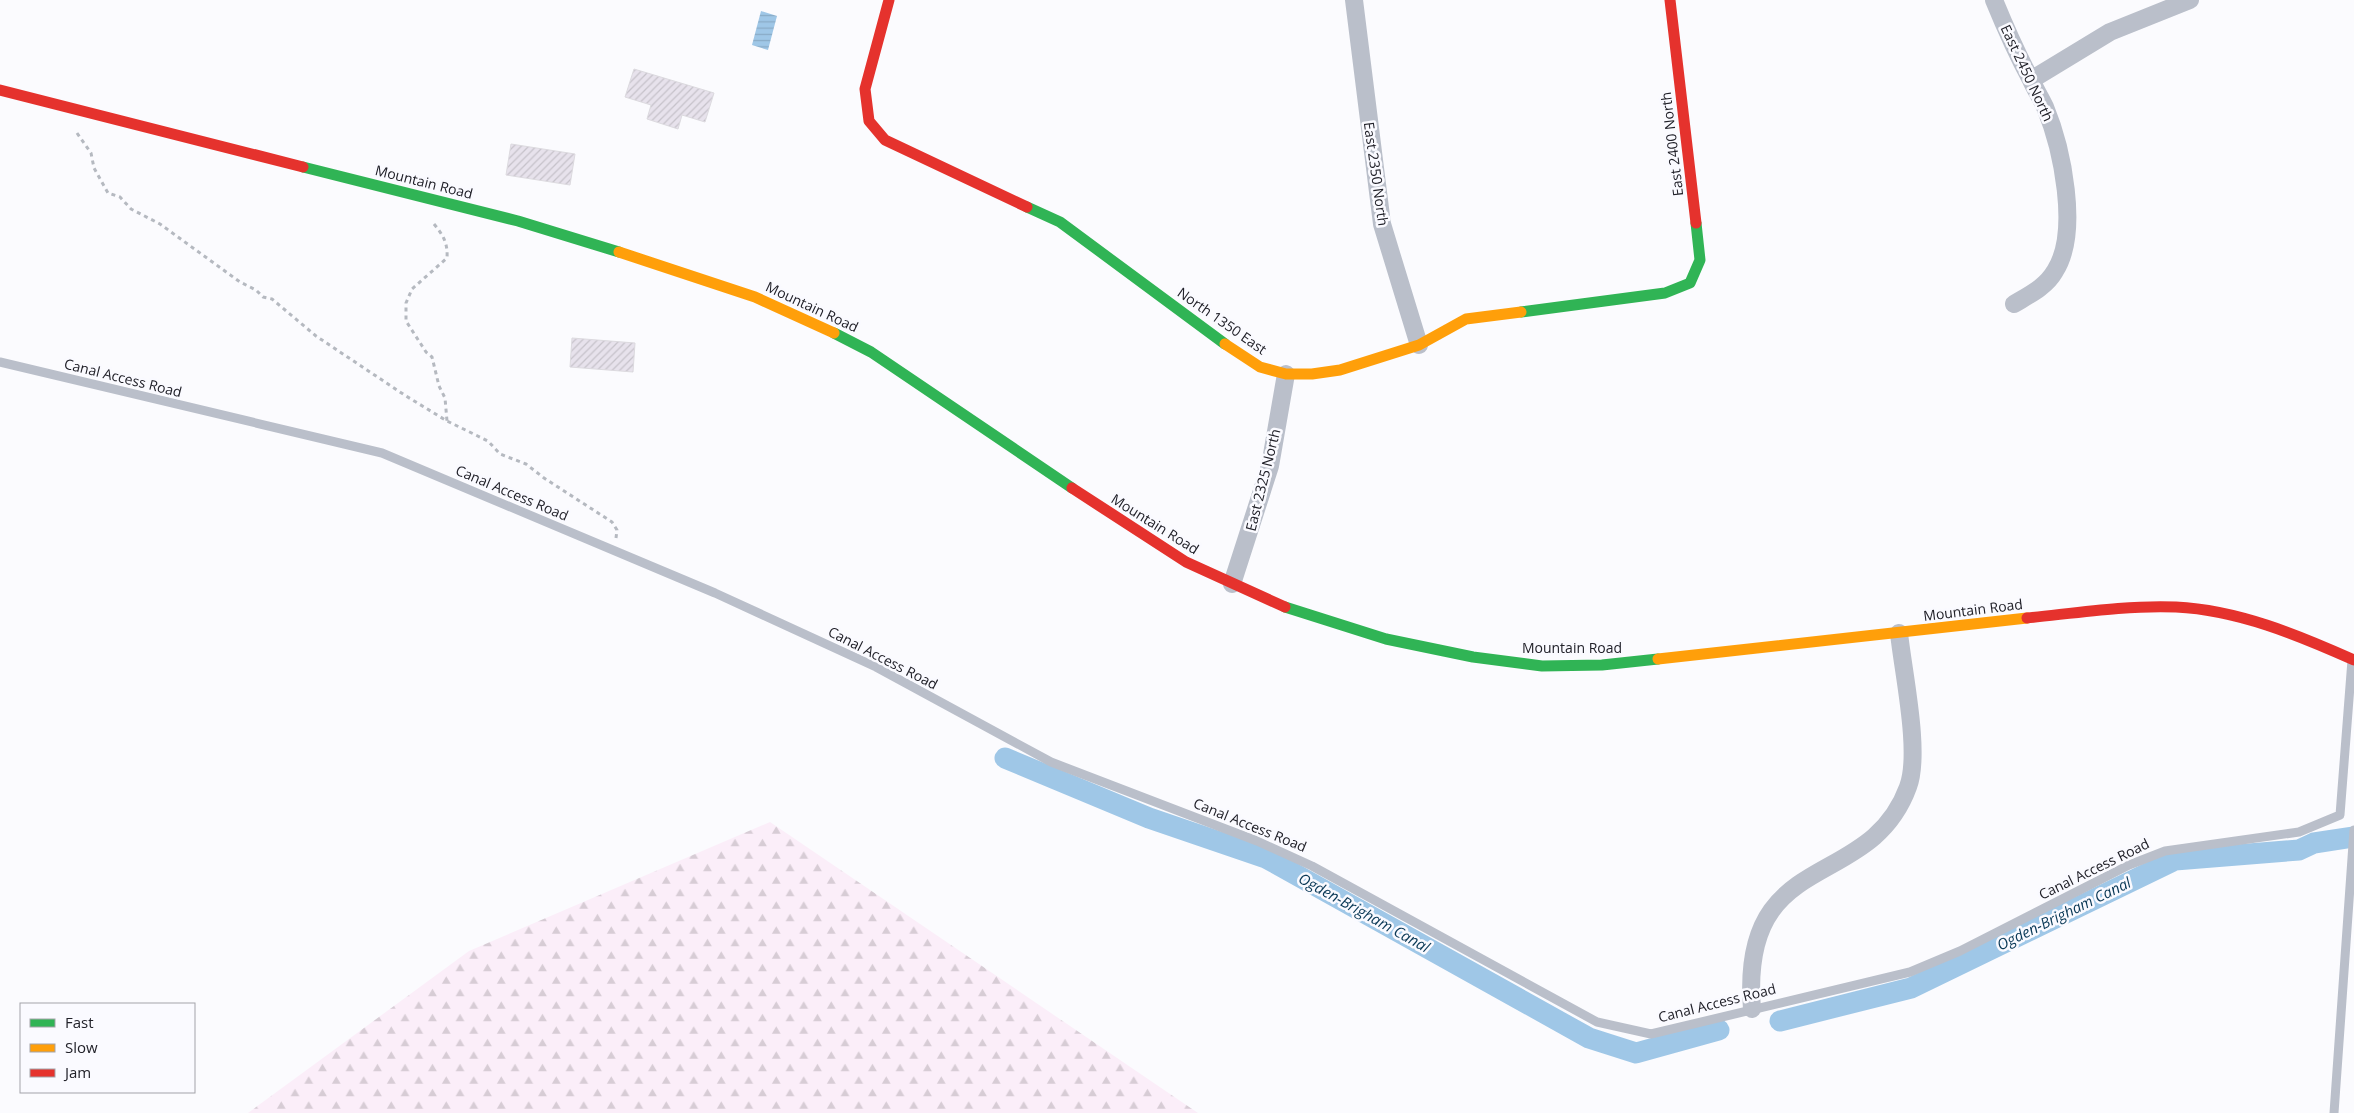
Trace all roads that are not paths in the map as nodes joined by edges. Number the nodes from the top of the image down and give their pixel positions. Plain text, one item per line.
1 (889, 0) edge
2 (1354, 0) edge
3 (1670, 0) edge
4 (1994, 0) edge
5 (2190, 0) edge
6 (2030, 80) junction
7 (0, 90) edge
8 (1690, 283) joint
9 (2014, 304) dead end
10 (1418, 345) junction
11 (0, 362) edge
12 (1286, 374) junction
13 (1232, 584) junction
14 (1899, 634) junction
15 (2353, 660) edge
16 (2354, 830) edge
17 (2354, 837) edge
18 (1752, 1008) junction
19 (2334, 1113) edge

1 - 12 street, North 1350 East
2 - 10 street, East 2350 North
3 - 8 street, East 2400 North
4 - 6 street, East 2450 North
5 - 6 street
6 - 9 street, East 2450 North
7 - 13 street, Mountain Road
8 - 10 street, North 1350 East
10 - 12 street, North 1350 East
11 - 18 lane, Canal Access Road
12 - 13 street, East 2325 North
13 - 14 street, Mountain Road
14 - 15 street, Mountain Road
14 - 18 street
15 - 18 lane, Canal Access Road
16 - 17 lane
17 - 19 lane

